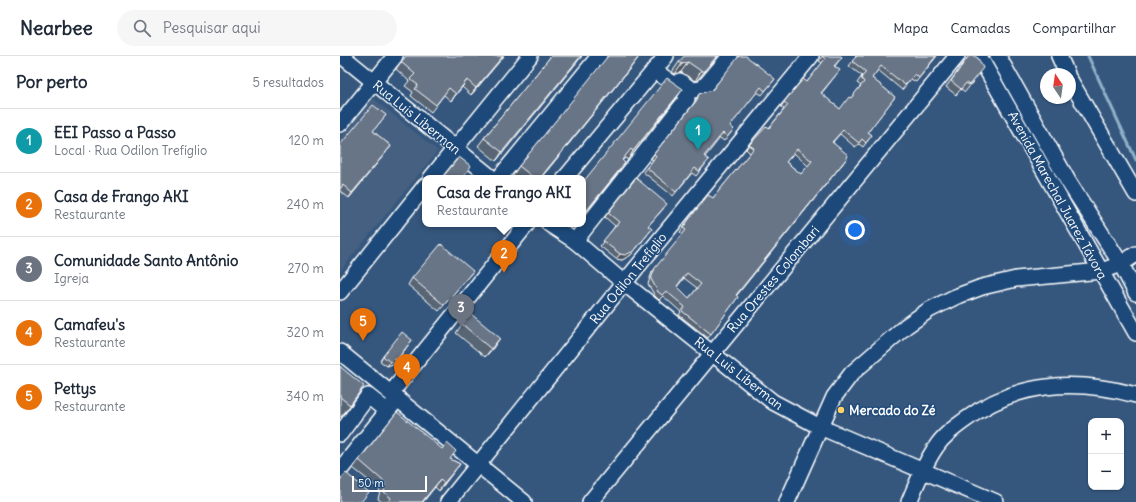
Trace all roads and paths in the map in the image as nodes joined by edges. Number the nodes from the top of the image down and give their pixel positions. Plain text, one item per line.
1 (342, 56) edge
2 (396, 56) edge
3 (530, 56) edge
4 (599, 56) edge
5 (730, 56) edge
6 (811, 56) edge
7 (957, 56) edge
8 (979, 56) edge
9 (998, 56) edge
10 (1059, 56) edge
11 (659, 64) edge
12 (1064, 68) edge
13 (375, 82) junction
14 (1076, 90) edge
15 (340, 124) edge
16 (455, 148) junction
17 (433, 175) edge
18 (488, 175) edge
19 (501, 175) edge
20 (567, 175) edge
21 (422, 190) edge
22 (1136, 194) edge
23 (525, 227) edge
24 (554, 227) edge
25 (575, 241) junction
26 (1136, 254) edge
27 (1121, 264) junction
28 (1101, 272) junction
29 (624, 283) junction
30 (340, 292) edge
31 (1136, 292) edge
32 (1136, 333) edge
33 (340, 352) edge
34 (712, 353) junction
35 (1136, 395) edge
36 (394, 396) junction
37 (387, 411) junction
38 (820, 427) junction
39 (341, 430) edge
40 (478, 465) junction
41 (340, 469) edge
42 (923, 470) junction
43 (353, 479) edge
44 (448, 502) edge
45 (524, 502) edge
46 (590, 502) edge
47 (788, 502) edge
48 (909, 502) edge
49 (996, 502) edge

1 - 13 street, Rua Luis Liberman
2 - 13 street
3 - 16 street
4 - 19 street
5 - 11 street
6 - 29 street, Rua Odilon Trefíglio
7 - 34 street, Rua Orestes Colombari
8 - 28 street, Avenida Marechal Juarez Távora
9 - 27 street, Avenida Marechal Juarez Távora
10 - 12 street
11 - 20 street
11 - 25 street
13 - 15 street
13 - 16 street, Rua Luis Liberman
14 - 22 street
16 - 17 street
16 - 18 street, Rua Luis Liberman
21 - 30 street
23 - 36 street
24 - 25 street, Rua Luis Liberman
25 - 29 street, Rua Luis Liberman
26 - 27 street
27 - 28 street
27 - 31 street, Avenida Marechal Juarez Távora
28 - 32 street, Avenida Marechal Juarez Távora
28 - 38 street
29 - 34 street, Rua Luis Liberman
29 - 40 street, Rua Odilon Trefíglio
33 - 36 street
34 - 38 street, Rua Luis Liberman
34 - 46 street, Rua Orestes Colombari
35 - 42 street
36 - 37 street
36 - 40 street
37 - 39 street
37 - 41 street
38 - 42 street, Rua Luis Liberman
38 - 47 street
40 - 44 street, Rua Odilon Trefíglio
40 - 45 street
41 - 43 street
42 - 48 street
42 - 49 street, Rua Luis Liberman

